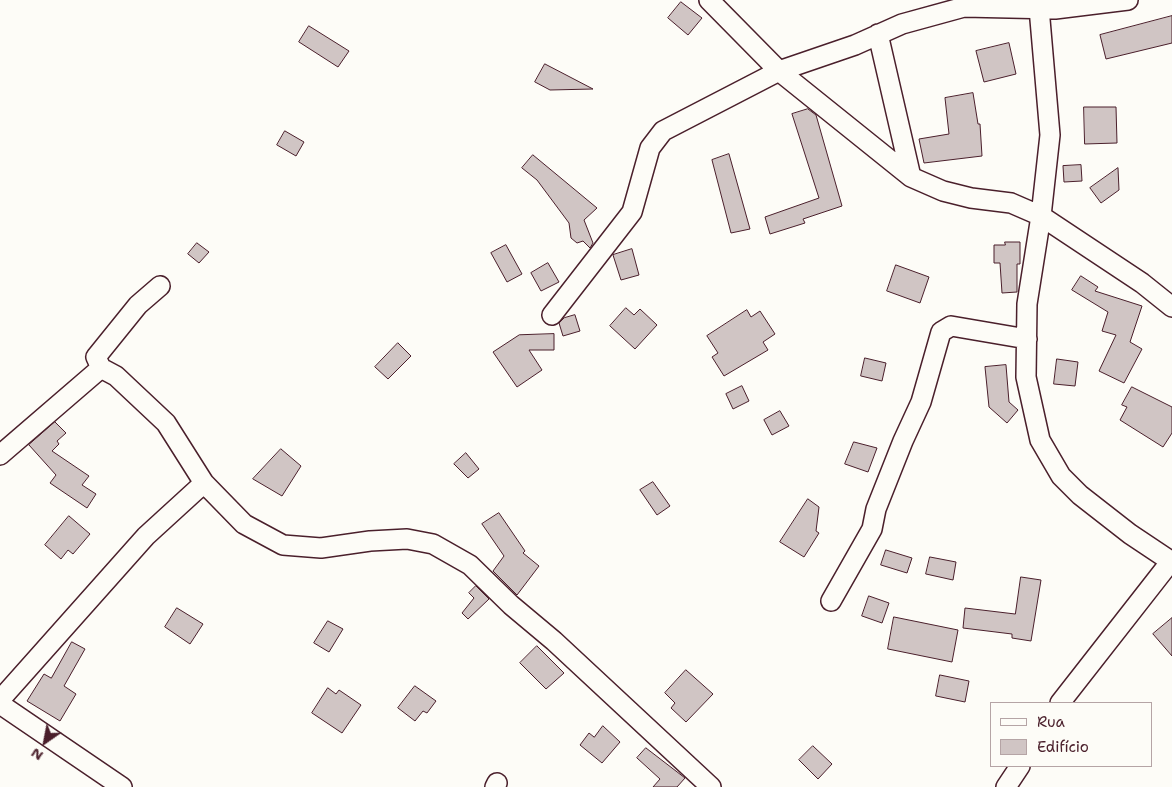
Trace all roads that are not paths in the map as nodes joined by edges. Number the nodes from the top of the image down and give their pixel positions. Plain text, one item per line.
1 (1128, 0) edge
2 (717, 2) edge
3 (961, 3) edge
4 (1037, 4) edge
5 (878, 34) junction
6 (778, 71) junction
7 (910, 177) junction
8 (1041, 216) junction
9 (160, 286) dead end
10 (1172, 307) edge
11 (552, 315) dead end
12 (1027, 339) junction
13 (101, 368) junction
14 (0, 455) edge
15 (204, 483) junction
16 (1172, 562) edge
17 (830, 602) dead end
18 (0, 700) edge
19 (1061, 702) edge
20 (0, 704) edge
21 (1019, 767) edge
22 (122, 787) edge
23 (711, 787) edge
24 (1006, 787) edge

1 - 4 street
2 - 6 street
3 - 4 street
3 - 5 street
4 - 8 street
5 - 6 street
5 - 7 street
6 - 7 street
6 - 11 street
7 - 8 street
8 - 10 street
8 - 12 street
9 - 13 street
12 - 16 street
12 - 17 street
13 - 14 street
13 - 15 street
15 - 18 street
15 - 23 street
16 - 19 street
20 - 22 street
21 - 24 street

